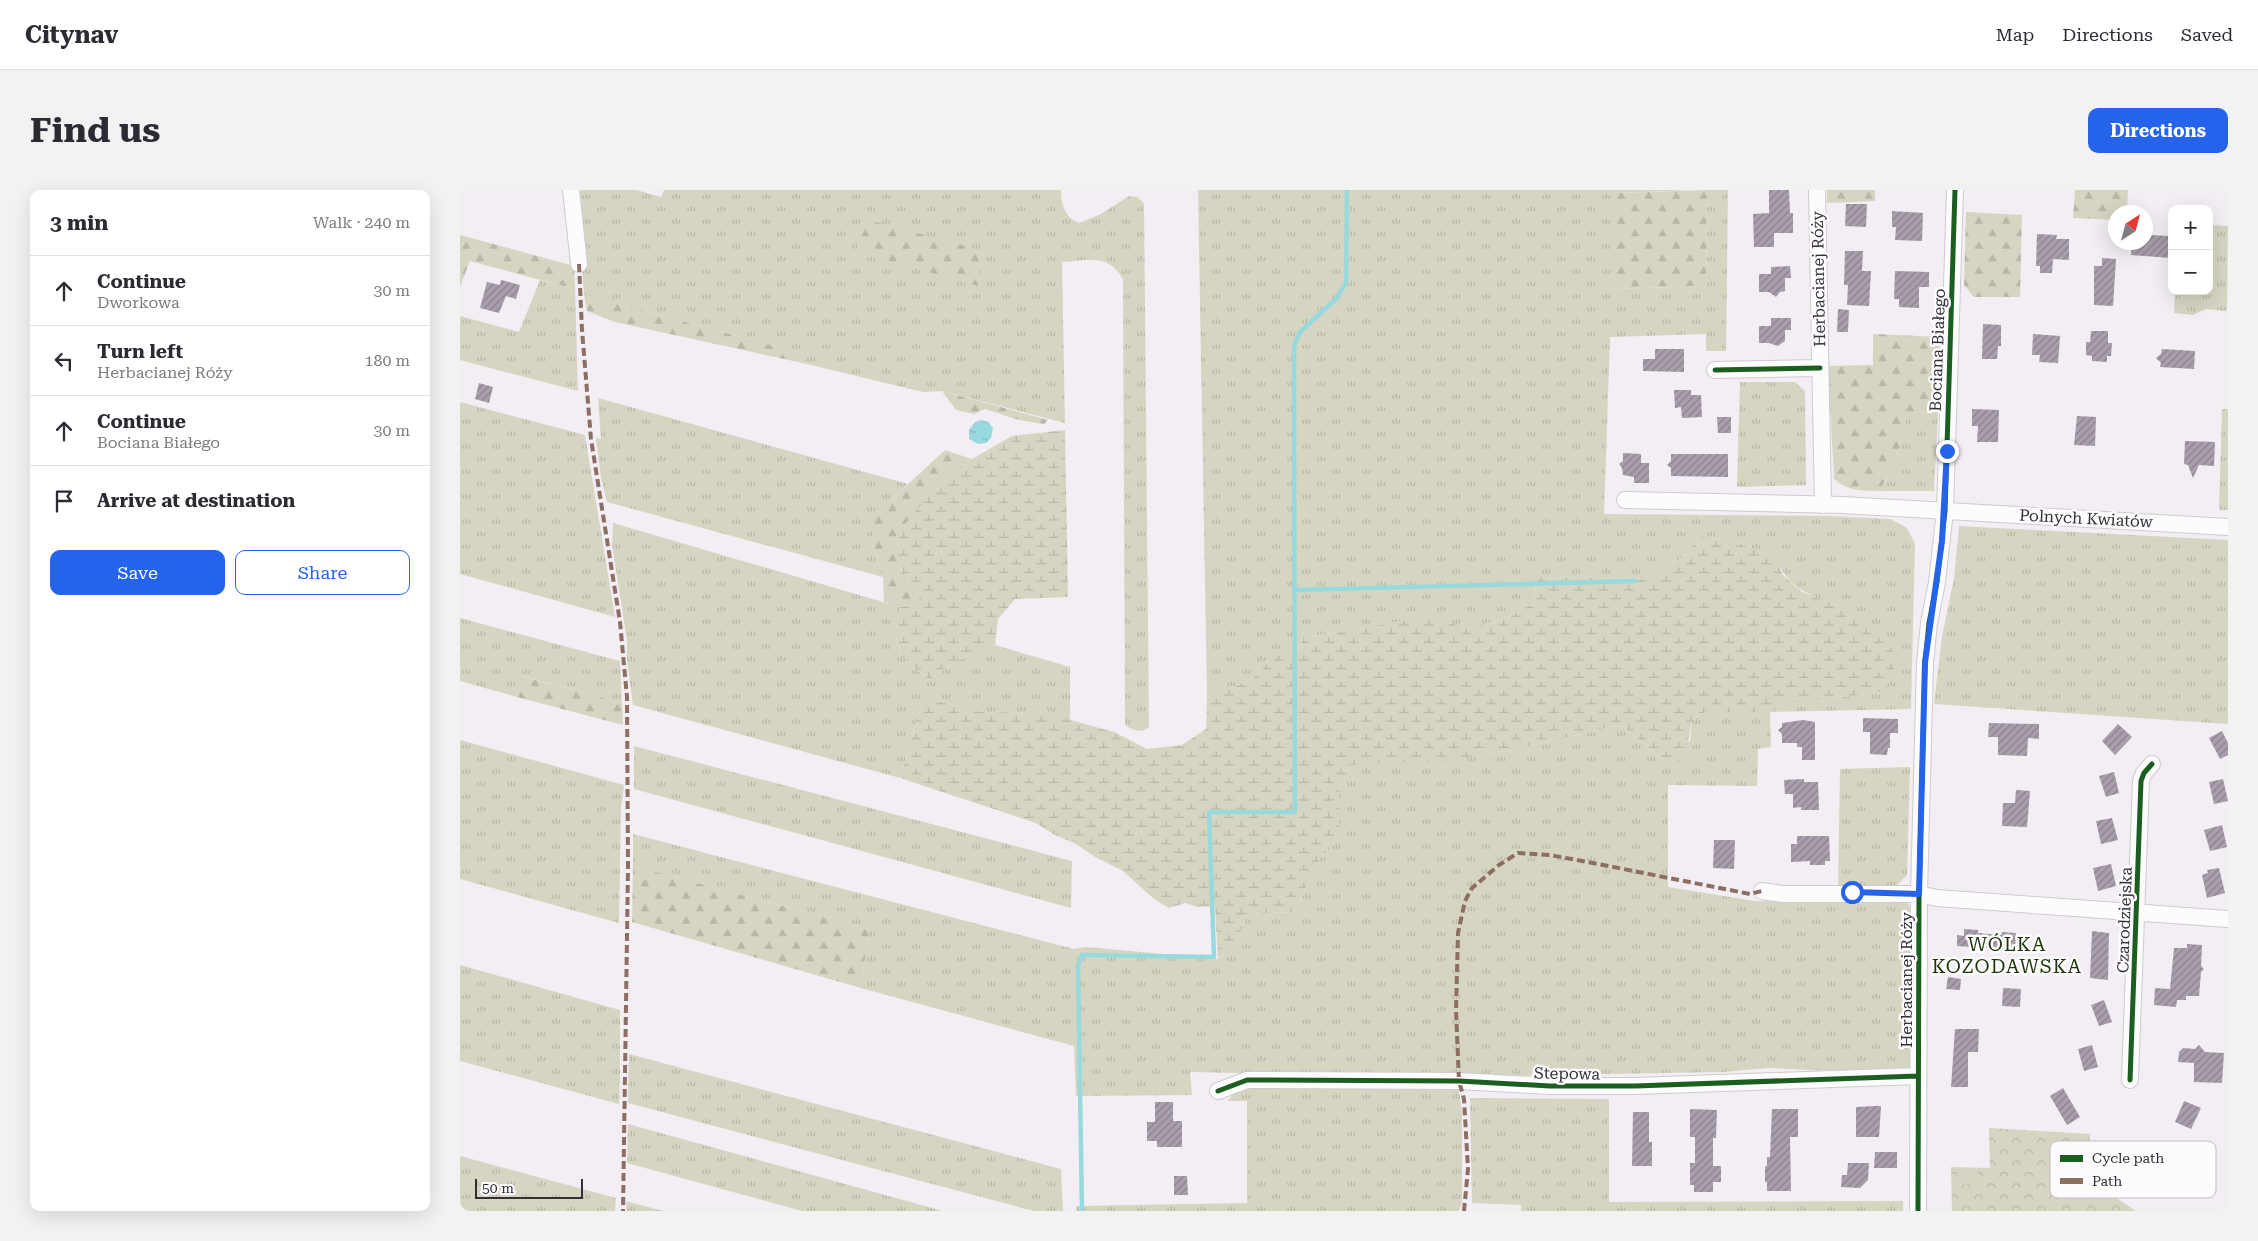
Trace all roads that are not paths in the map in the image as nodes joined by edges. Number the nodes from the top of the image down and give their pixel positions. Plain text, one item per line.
1 (571, 190) edge
2 (1817, 190) edge
3 (1955, 190) edge
4 (579, 264) dead end
5 (1820, 368) junction
6 (1715, 370) dead end
7 (1625, 500) dead end
8 (1823, 504) junction
9 (1945, 510) junction
10 (2228, 527) edge
11 (2152, 764) dead end
12 (1762, 891) dead end
13 (1919, 894) junction
14 (2137, 913) junction
15 (2228, 919) edge
16 (1918, 1076) junction
17 (2130, 1080) dead end
18 (1218, 1091) dead end
19 (1918, 1211) edge

1 - 4 street
2 - 5 street, Herbacianej Róży
3 - 9 street, Bociana Białego
5 - 6 street
5 - 8 street, Herbacianej Róży
7 - 8 street
8 - 9 street
9 - 10 street, Polnych Kwiatów
9 - 13 street, Herbacianej Róży
11 - 14 street, Czarodziejska
12 - 13 street, Czarodziejska
13 - 14 street, Czarodziejska
13 - 16 street, Herbacianej Róży
14 - 15 street, Czarodziejska
14 - 17 street, Czarodziejska
16 - 18 street, Stepowa
16 - 19 street, Herbacianej Róży

